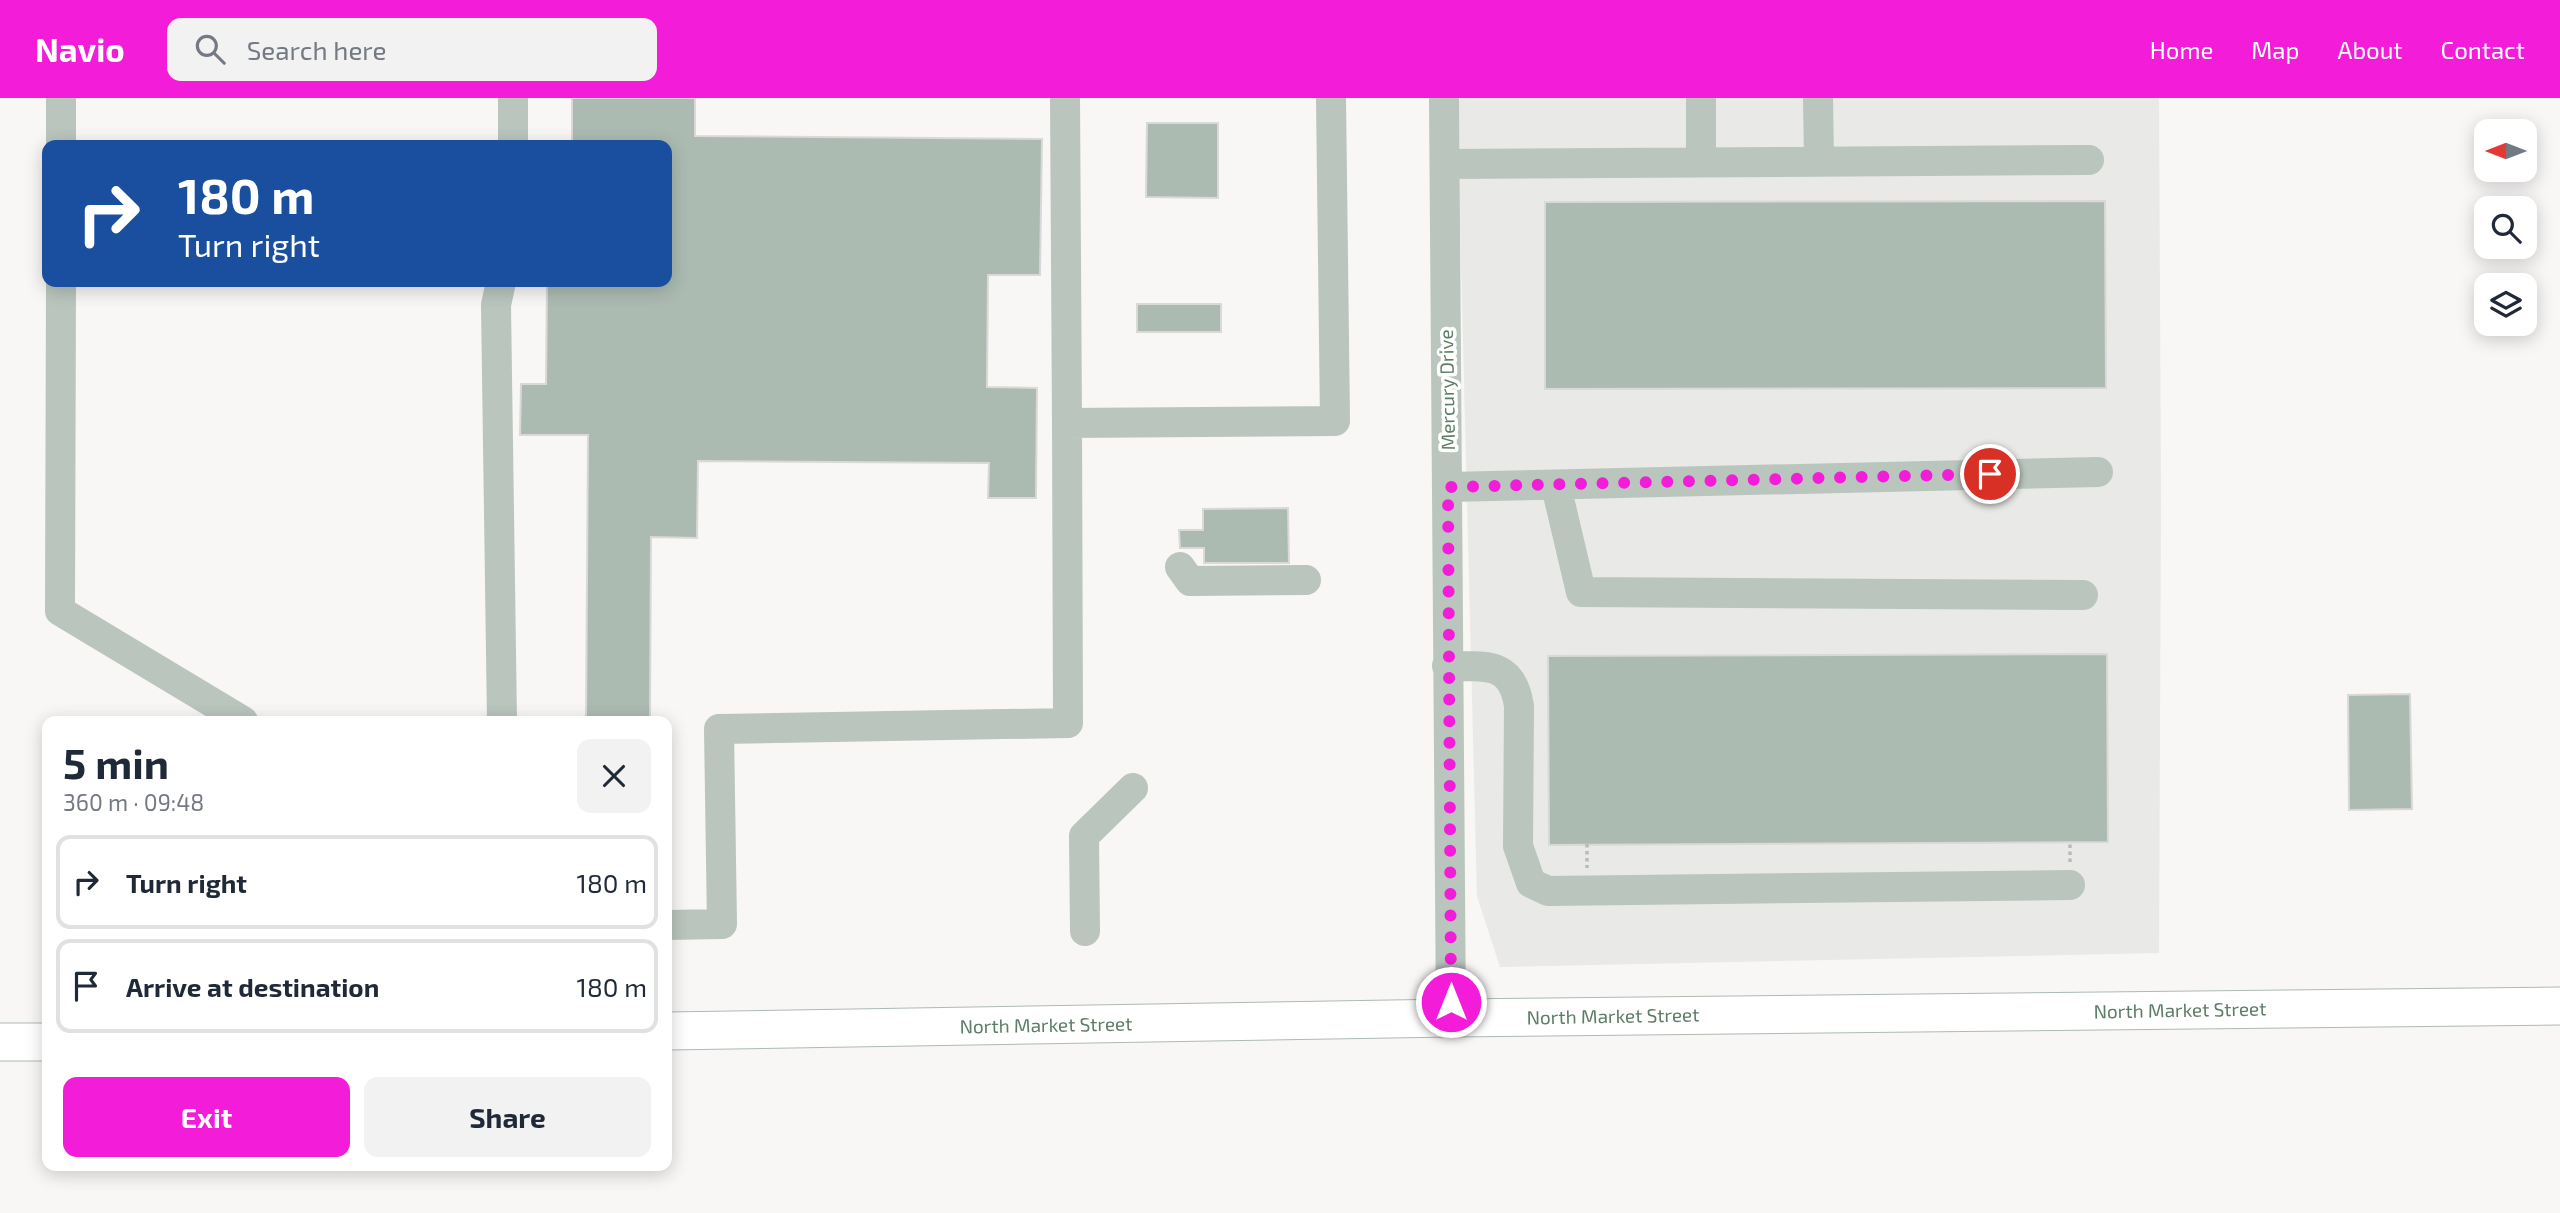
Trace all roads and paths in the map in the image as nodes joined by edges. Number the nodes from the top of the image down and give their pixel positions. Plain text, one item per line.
1 (61, 98) edge
2 (513, 98) edge
3 (1065, 98) edge
4 (1331, 98) edge
5 (1444, 98) edge
6 (1701, 98) edge
7 (1818, 98) edge
8 (61, 140) edge
9 (513, 140) edge
10 (2089, 160) dead end
11 (1819, 161) junction
12 (1701, 162) junction
13 (1445, 164) junction
14 (61, 287) edge
15 (500, 287) edge
16 (1067, 423) junction
17 (2098, 472) dead end
18 (1556, 486) junction
19 (1448, 487) junction
20 (1180, 566) dead end
21 (1306, 580) dead end
22 (2083, 594) dead end
23 (1447, 666) junction
24 (235, 716) edge
25 (502, 716) edge
26 (1133, 788) dead end
27 (2070, 885) dead end
28 (672, 925) edge
29 (1085, 932) dead end
30 (2560, 1006) edge
31 (1451, 1018) junction
32 (672, 1031) edge
33 (0, 1042) edge
34 (42, 1042) edge

1 - 8 street
2 - 9 street
3 - 16 street
4 - 16 street
5 - 13 street, Mercury Drive
6 - 12 street
7 - 11 street
10 - 11 street
11 - 12 street
12 - 13 street
13 - 19 street, Mercury Drive
14 - 24 street
15 - 25 street
16 - 28 street
17 - 18 street
18 - 19 street
18 - 22 street
19 - 23 street, Mercury Drive
20 - 21 street
23 - 27 street
23 - 31 street, Mercury Drive
26 - 29 street
30 - 31 main road, North Market Street
31 - 32 main road, North Market Street
33 - 34 main road

